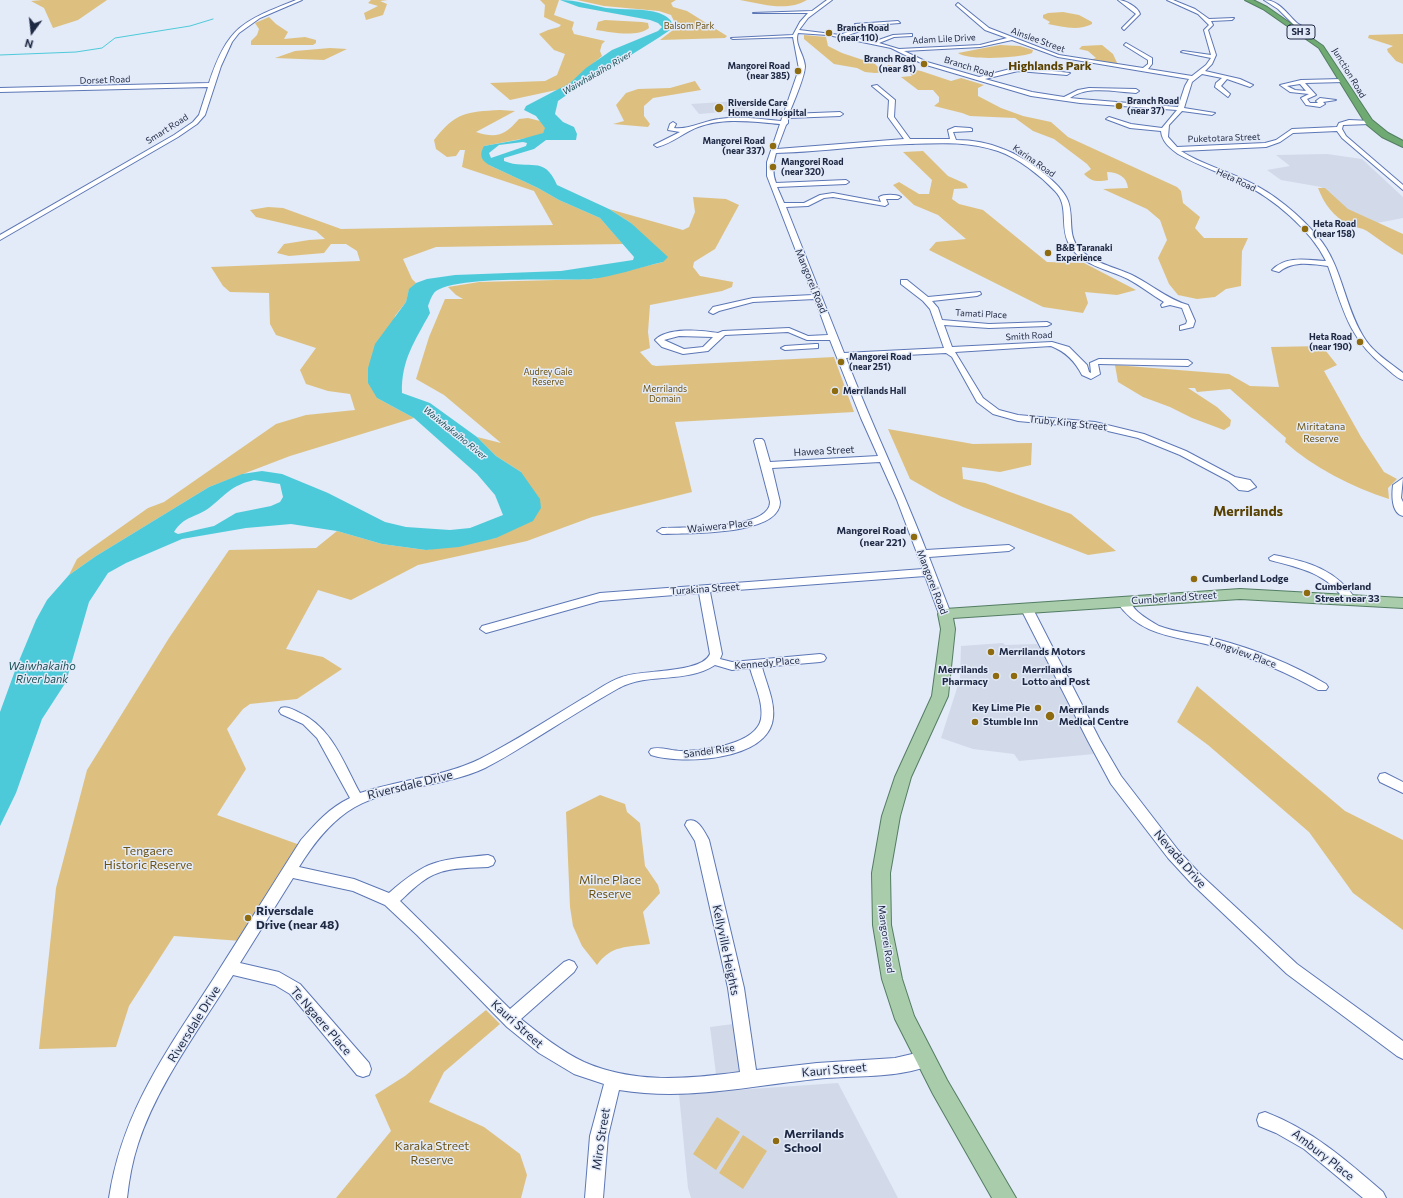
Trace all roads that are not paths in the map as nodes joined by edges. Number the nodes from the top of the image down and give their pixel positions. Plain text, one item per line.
1 (300, 0) edge
2 (830, 0) edge
3 (1120, 0) edge
4 (1169, 0) edge
5 (1248, 0) edge
6 (1266, 0) edge
7 (958, 4) dead end
8 (814, 12) junction
9 (755, 13) dead end
10 (1232, 19) dead end
11 (1208, 20) junction
12 (898, 22) dead end
13 (1124, 29) dead end
14 (1302, 33) junction
15 (796, 34) junction
16 (910, 35) dead end
17 (842, 36) junction
18 (733, 38) dead end
19 (1011, 39) junction
20 (874, 43) junction
21 (1126, 44) dead end
22 (900, 50) junction
23 (1183, 52) dead end
24 (1213, 57) junction
25 (1143, 71) junction
26 (1067, 72) dead end
27 (1201, 72) junction
28 (1226, 77) junction
29 (1193, 78) junction
30 (977, 79) junction
31 (1342, 81) junction
32 (1301, 82) junction
33 (211, 85) junction
34 (1250, 85) dead end
35 (875, 86) dead end
36 (0, 90) edge
37 (1136, 91) dead end
38 (1309, 92) junction
39 (1228, 95) dead end
40 (1065, 99) junction
41 (1333, 100) dead end
42 (1180, 109) junction
43 (1212, 113) dead end
44 (840, 114) dead end
45 (786, 119) junction
46 (1109, 119) dead end
47 (1369, 122) junction
48 (673, 124) dead end
49 (1339, 129) junction
50 (970, 130) dead end
51 (1164, 130) junction
52 (685, 132) junction
53 (909, 142) junction
54 (954, 142) junction
55 (1403, 144) edge
56 (657, 145) dead end
57 (1176, 149) junction
58 (774, 150) junction
59 (846, 182) dead end
60 (773, 185) junction
61 (1403, 188) edge
62 (898, 197) dead end
63 (780, 205) junction
64 (0, 238) edge
65 (1330, 264) junction
66 (1276, 270) dead end
67 (904, 282) dead end
68 (977, 294) dead end
69 (817, 297) junction
70 (926, 299) junction
71 (709, 313) dead end
72 (939, 322) junction
73 (1046, 324) dead end
74 (1183, 328) dead end
75 (720, 336) junction
76 (834, 337) junction
77 (806, 342) junction
78 (815, 346) dead end
79 (785, 348) dead end
80 (949, 351) junction
81 (842, 356) junction
82 (1188, 363) dead end
83 (1403, 377) edge
84 (759, 441) dead end
85 (883, 459) junction
86 (766, 465) junction
87 (1232, 479) dead end
88 (1403, 481) edge
89 (1403, 513) edge
90 (662, 531) dead end
91 (1009, 548) dead end
92 (922, 554) junction
93 (1274, 558) dead end
94 (928, 572) junction
95 (704, 589) junction
96 (1350, 601) junction
97 (1123, 602) junction
98 (1403, 602) edge
99 (1027, 609) junction
100 (945, 614) junction
101 (486, 629) dead end
102 (820, 658) dead end
103 (714, 661) junction
104 (755, 665) junction
105 (1322, 687) dead end
106 (285, 711) dead end
107 (655, 752) dead end
108 (1385, 778) dead end
109 (1403, 788) edge
110 (357, 799) junction
111 (692, 825) dead end
112 (488, 861) dead end
113 (289, 870) junction
114 (390, 901) junction
115 (230, 967) junction
116 (569, 967) dead end
117 (510, 1019) junction
118 (1403, 1051) edge
119 (925, 1059) junction
120 (363, 1069) dead end
121 (749, 1078) junction
122 (613, 1081) junction
123 (1265, 1120) dead end
124 (118, 1198) edge
125 (594, 1198) edge
126 (1005, 1198) edge
127 (1377, 1198) edge

1 - 33 street, Smart Road
2 - 8 street
3 - 13 street
4 - 11 street
5 - 14 highway, Junction Road / SH 3
6 - 14 street
7 - 19 street, Ainslee Street
8 - 9 street
8 - 15 street
10 - 11 street
11 - 24 street
12 - 17 street
14 - 31 highway, Junction Road / SH 3
15 - 17 street, Branch Road
15 - 18 street, Branch Road
15 - 45 street, Mangorei Road
16 - 20 street
17 - 20 street, Branch Road
19 - 22 street, Adam Lile Drive
19 - 25 street, Ainslee Street
20 - 22 street, Branch Road
21 - 25 street
22 - 30 street, Branch Road
23 - 24 street
24 - 27 street
25 - 29 street, Ainslee Street
26 - 30 street
27 - 28 street
27 - 29 street
28 - 34 street
28 - 39 street
29 - 42 street
30 - 40 street, Branch Road
31 - 32 street
31 - 47 highway, Junction Road / SH 3
32 - 38 street
32 - 38 street
33 - 36 street, Dorset Road
33 - 64 street, Smart Road
35 - 53 street
37 - 40 street
38 - 41 street
40 - 42 street, Branch Road
42 - 43 street, Branch Road
42 - 51 street
44 - 45 street
45 - 52 street
45 - 58 street, Mangorei Road
46 - 51 street
47 - 49 street
47 - 55 highway, SH 3
48 - 52 street
49 - 57 street, Puketotara Street
49 - 61 street
50 - 54 street
51 - 57 street, Heta Road
52 - 56 street
53 - 54 street, Karina Road
53 - 58 street, Karina Road
54 - 74 street, Karina Road
57 - 65 street, Heta Road
58 - 60 street, Mangorei Road
59 - 60 street
60 - 63 street, Mangorei Road
62 - 63 street
63 - 69 street, Mangorei Road
65 - 66 street
65 - 83 street, Heta Road
67 - 70 street, Truby King Street
68 - 70 street
69 - 71 street
69 - 76 street, Mangorei Road
70 - 72 street, Truby King Street
72 - 73 street, Tamati Place
72 - 80 street, Truby King Street
75 - 75 street
75 - 77 street
76 - 77 street
76 - 81 street, Mangorei Road
77 - 78 street
77 - 79 street
80 - 81 street, Smith Road
80 - 82 street, Smith Road
80 - 87 street, Truby King Street
81 - 85 street, Mangorei Road
84 - 86 street, Waiwera Place
85 - 86 street, Hawea Street
85 - 92 street, Mangorei Road
86 - 90 street, Waiwera Place
88 - 89 street
91 - 92 street
92 - 94 street, Mangorei Road
93 - 96 street
94 - 95 street, Turakina Street
94 - 100 street, Mangorei Road
95 - 101 street, Turakina Street
95 - 103 street
96 - 97 main road, Cumberland Street
96 - 98 main road, Cumberland Street
97 - 99 main road, Cumberland Street
97 - 105 street, Longview Place
99 - 100 main road, Cumberland Street
99 - 118 street, Nevada Drive
100 - 119 main road, Mangorei Road
102 - 104 street, Kennedy Place
103 - 104 street, Kennedy Place
103 - 110 street, Riversdale Drive
104 - 107 street, Sandel Rise
106 - 110 street
108 - 109 street
110 - 113 street, Riversdale Drive
111 - 121 street, Kellyville Heights
112 - 114 street
113 - 114 street, Kauri Street
113 - 115 street, Riversdale Drive
114 - 117 street, Kauri Street
115 - 120 street, Te Ngaere Place
115 - 124 street, Riversdale Drive
116 - 117 street
117 - 122 street, Kauri Street
119 - 121 street, Kauri Street
119 - 126 main road, Mangorei Road
121 - 122 street, Kauri Street
122 - 125 street, Miro Street
123 - 127 street, Ambury Place

